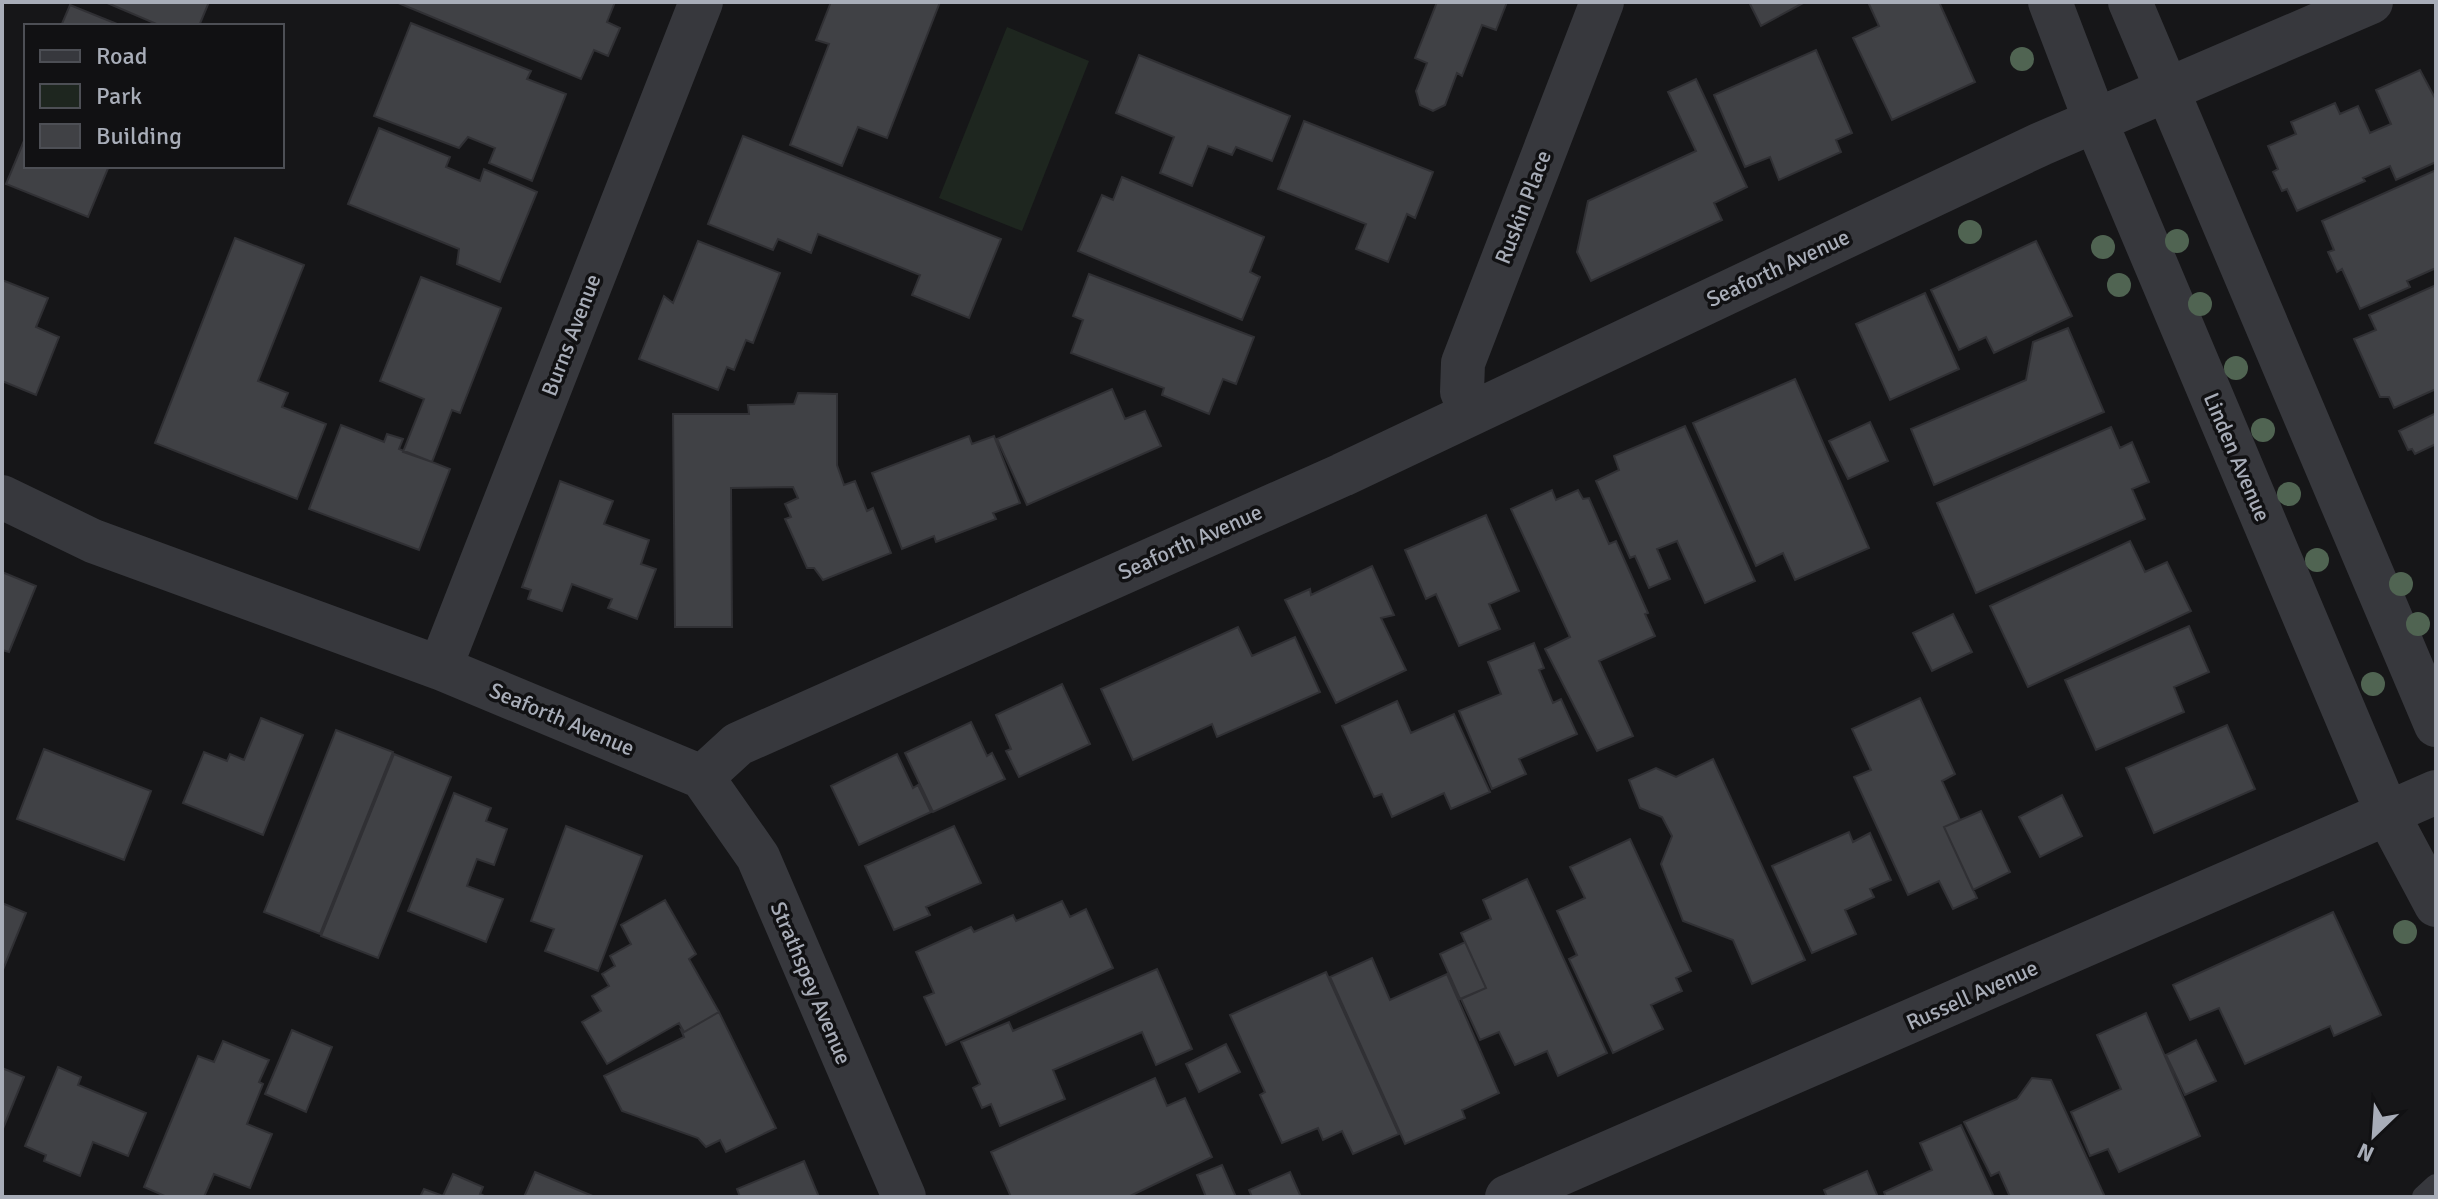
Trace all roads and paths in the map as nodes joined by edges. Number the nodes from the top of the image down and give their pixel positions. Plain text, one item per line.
1 (701, 2) edge
2 (1602, 2) edge
3 (2050, 2) edge
4 (2130, 2) edge
5 (2371, 2) edge
6 (2167, 88) junction
7 (2095, 120) junction
8 (1473, 412) junction
9 (2, 497) edge
10 (440, 668) junction
11 (2436, 725) edge
12 (702, 777) junction
13 (2436, 792) edge
14 (2388, 815) junction
15 (2436, 905) edge
16 (2436, 1186) edge
17 (904, 1197) edge
18 (1507, 1197) edge
19 (2424, 1197) edge

1 - 10 street, Burns Avenue
2 - 8 street, Ruskin Place
3 - 7 street, Linden Avenue
4 - 6 street
5 - 6 street, Seaforth Avenue
6 - 7 street, Seaforth Avenue
6 - 11 street
7 - 8 street, Seaforth Avenue
7 - 14 street, Linden Avenue
8 - 12 street, Seaforth Avenue
9 - 10 street, Seaforth Avenue
10 - 12 street, Seaforth Avenue
12 - 17 street, Strathspey Avenue
13 - 14 street, Russell Avenue
14 - 15 street, Linden Avenue
14 - 18 street, Russell Avenue
16 - 19 lane

